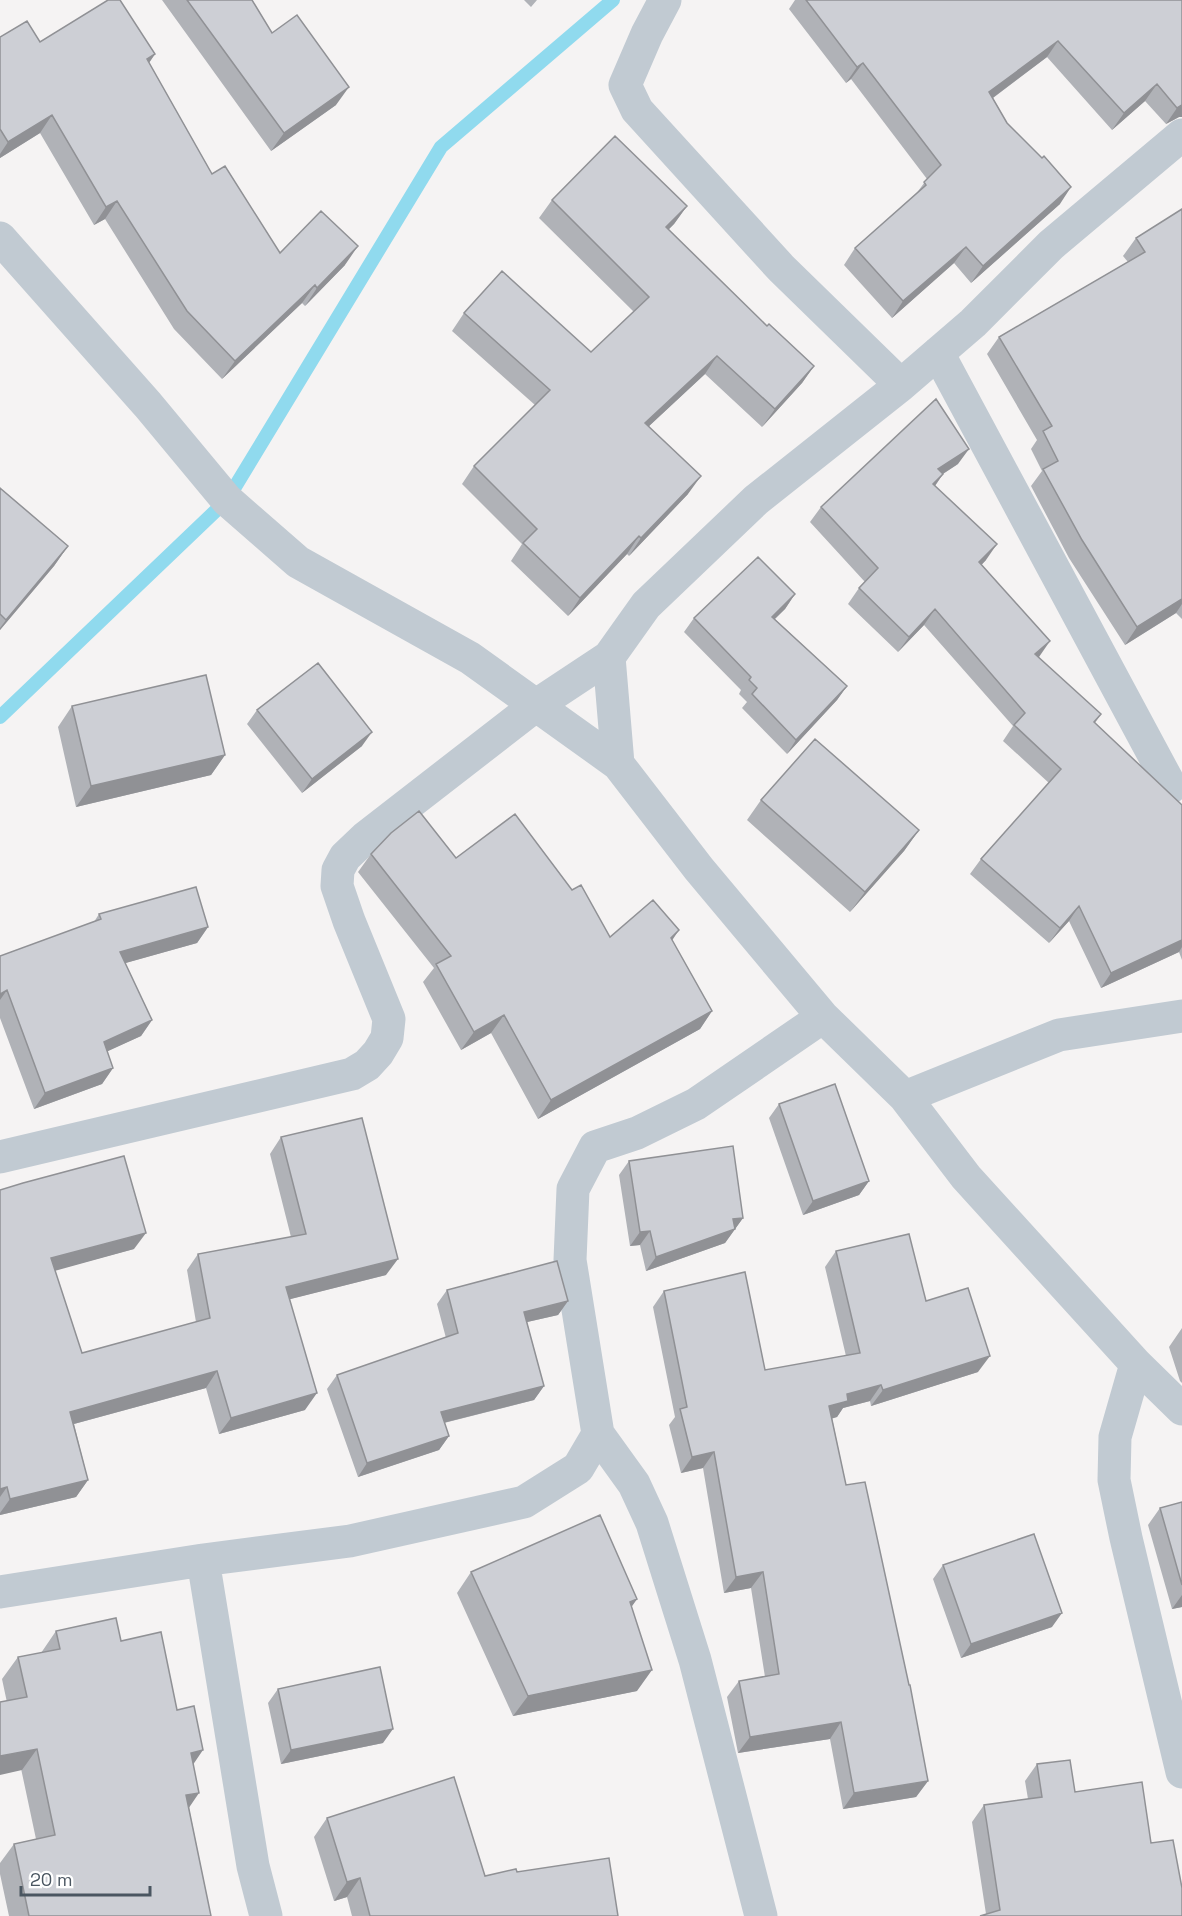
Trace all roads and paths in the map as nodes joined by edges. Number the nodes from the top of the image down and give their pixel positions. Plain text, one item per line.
1 (666, 0) edge
2 (1182, 135) edge
3 (0, 238) edge
4 (938, 353) junction
5 (901, 385) junction
6 (609, 657) junction
7 (535, 706) junction
8 (618, 764) junction
9 (1171, 787) dead end
10 (1182, 1016) edge
11 (823, 1017) junction
12 (905, 1097) junction
13 (0, 1157) edge
14 (1136, 1364) junction
15 (1182, 1409) edge
16 (598, 1434) junction
17 (203, 1560) junction
18 (0, 1592) edge
19 (1182, 1772) edge
20 (266, 1916) edge
21 (761, 1916) edge

1 - 5 street
2 - 4 street
3 - 7 street
4 - 5 street
4 - 9 street
5 - 6 street
6 - 7 street
6 - 8 street
7 - 8 street
7 - 13 street
8 - 11 street
10 - 12 street
11 - 12 street
11 - 16 street
12 - 14 street
14 - 15 street
14 - 19 street
16 - 17 street
16 - 21 street
17 - 18 street
17 - 20 street

